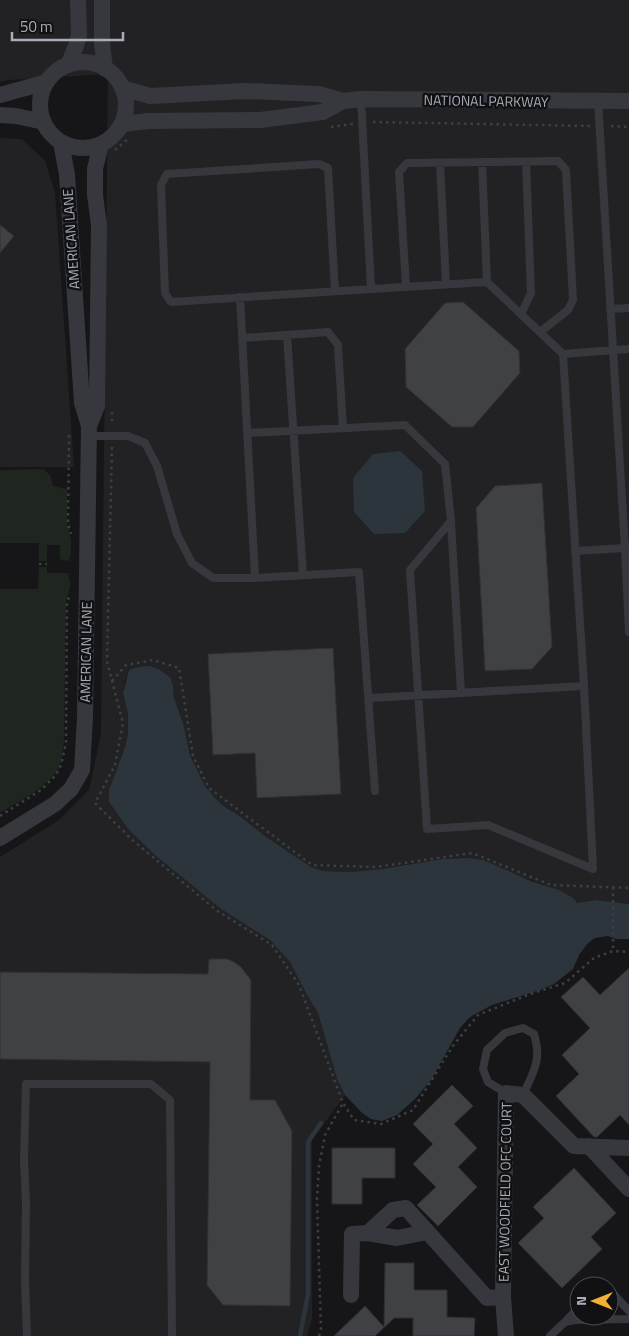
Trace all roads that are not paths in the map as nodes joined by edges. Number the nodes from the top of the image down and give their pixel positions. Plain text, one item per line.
1 (78, 0) edge
2 (102, 0) edge
3 (68, 65) junction
4 (106, 69) junction
5 (47, 82) junction
6 (122, 88) junction
7 (0, 95) edge
8 (361, 100) junction
9 (629, 101) edge
10 (343, 102) junction
11 (598, 102) junction
12 (0, 116) edge
13 (44, 122) junction
14 (126, 130) junction
15 (62, 142) junction
16 (107, 148) junction
17 (482, 162) junction
18 (526, 162) junction
19 (440, 163) junction
20 (487, 282) junction
21 (446, 284) junction
22 (406, 287) junction
23 (370, 289) junction
24 (335, 291) junction
25 (240, 297) junction
26 (629, 308) edge
27 (610, 309) junction
28 (521, 314) junction
29 (540, 332) junction
30 (287, 335) junction
31 (243, 338) junction
32 (629, 349) edge
33 (612, 350) junction
34 (563, 354) junction
35 (343, 428) junction
36 (89, 431) junction
37 (294, 431) junction
38 (248, 433) junction
39 (451, 521) junction
40 (627, 548) edge
41 (575, 551) junction
42 (303, 575) junction
43 (255, 578) junction
44 (629, 632) edge
45 (584, 686) junction
46 (461, 693) junction
47 (418, 696) junction
48 (368, 698) junction
49 (375, 791) dead end
50 (0, 838) edge
51 (506, 1093) junction
52 (523, 1095) junction
53 (589, 1146) junction
54 (629, 1148) edge
55 (629, 1188) edge
56 (427, 1232) junction
57 (368, 1233) junction
58 (351, 1295) dead end
59 (503, 1297) junction
60 (619, 1300) edge
61 (629, 1312) edge
62 (569, 1317) edge
63 (629, 1319) edge
64 (564, 1322) junction
65 (27, 1336) edge
66 (172, 1336) edge
67 (506, 1336) edge
68 (550, 1336) edge

1 - 3 street
2 - 4 street
3 - 4 street
3 - 5 street
4 - 6 street
5 - 7 street
5 - 13 street
6 - 10 street, NATIONAL PARKWAY
6 - 14 street
8 - 10 street, NATIONAL PARKWAY
8 - 11 street, NATIONAL PARKWAY
8 - 23 lane
9 - 11 street, NATIONAL PARKWAY
10 - 14 street, NATIONAL PARKWAY
11 - 27 lane
12 - 13 street
13 - 15 street
14 - 16 street
15 - 16 street
15 - 36 street, AMERICAN LANE
16 - 36 street, AMERICAN LANE
17 - 18 lane
17 - 19 lane
17 - 20 lane
18 - 28 lane
18 - 29 lane
19 - 21 lane
19 - 22 lane
20 - 21 lane
20 - 28 lane
21 - 22 lane
22 - 23 lane
23 - 24 lane
24 - 25 lane
24 - 25 lane
25 - 31 lane
26 - 27 lane
27 - 33 lane
28 - 29 lane
29 - 34 lane
30 - 31 lane
30 - 35 lane
30 - 37 lane
31 - 38 lane
32 - 33 lane
33 - 34 lane
33 - 40 lane
34 - 41 lane
35 - 37 lane
35 - 39 lane
36 - 43 lane
36 - 50 street, AMERICAN LANE
37 - 38 lane
37 - 42 lane
38 - 43 lane
39 - 46 lane
39 - 47 lane
40 - 41 lane
40 - 44 lane
41 - 45 lane
42 - 43 lane
42 - 48 lane
45 - 46 lane
45 - 47 lane
46 - 47 lane
47 - 48 lane
48 - 49 lane
51 - 52 street, EAST WOODFIELD OFC COURT
51 - 52 lane
51 - 59 street, EAST WOODFIELD OFC COURT
52 - 53 street, EAST WOODFIELD OFC COURT
53 - 54 street, EAST WOODFIELD OFC COURT
53 - 55 street, EAST WOODFIELD OFC COURT
56 - 57 street
56 - 57 street
56 - 59 street
57 - 58 street
59 - 67 street, EAST WOODFIELD OFC COURT
60 - 61 lane
62 - 64 lane
63 - 64 lane
64 - 68 lane
65 - 66 lane

